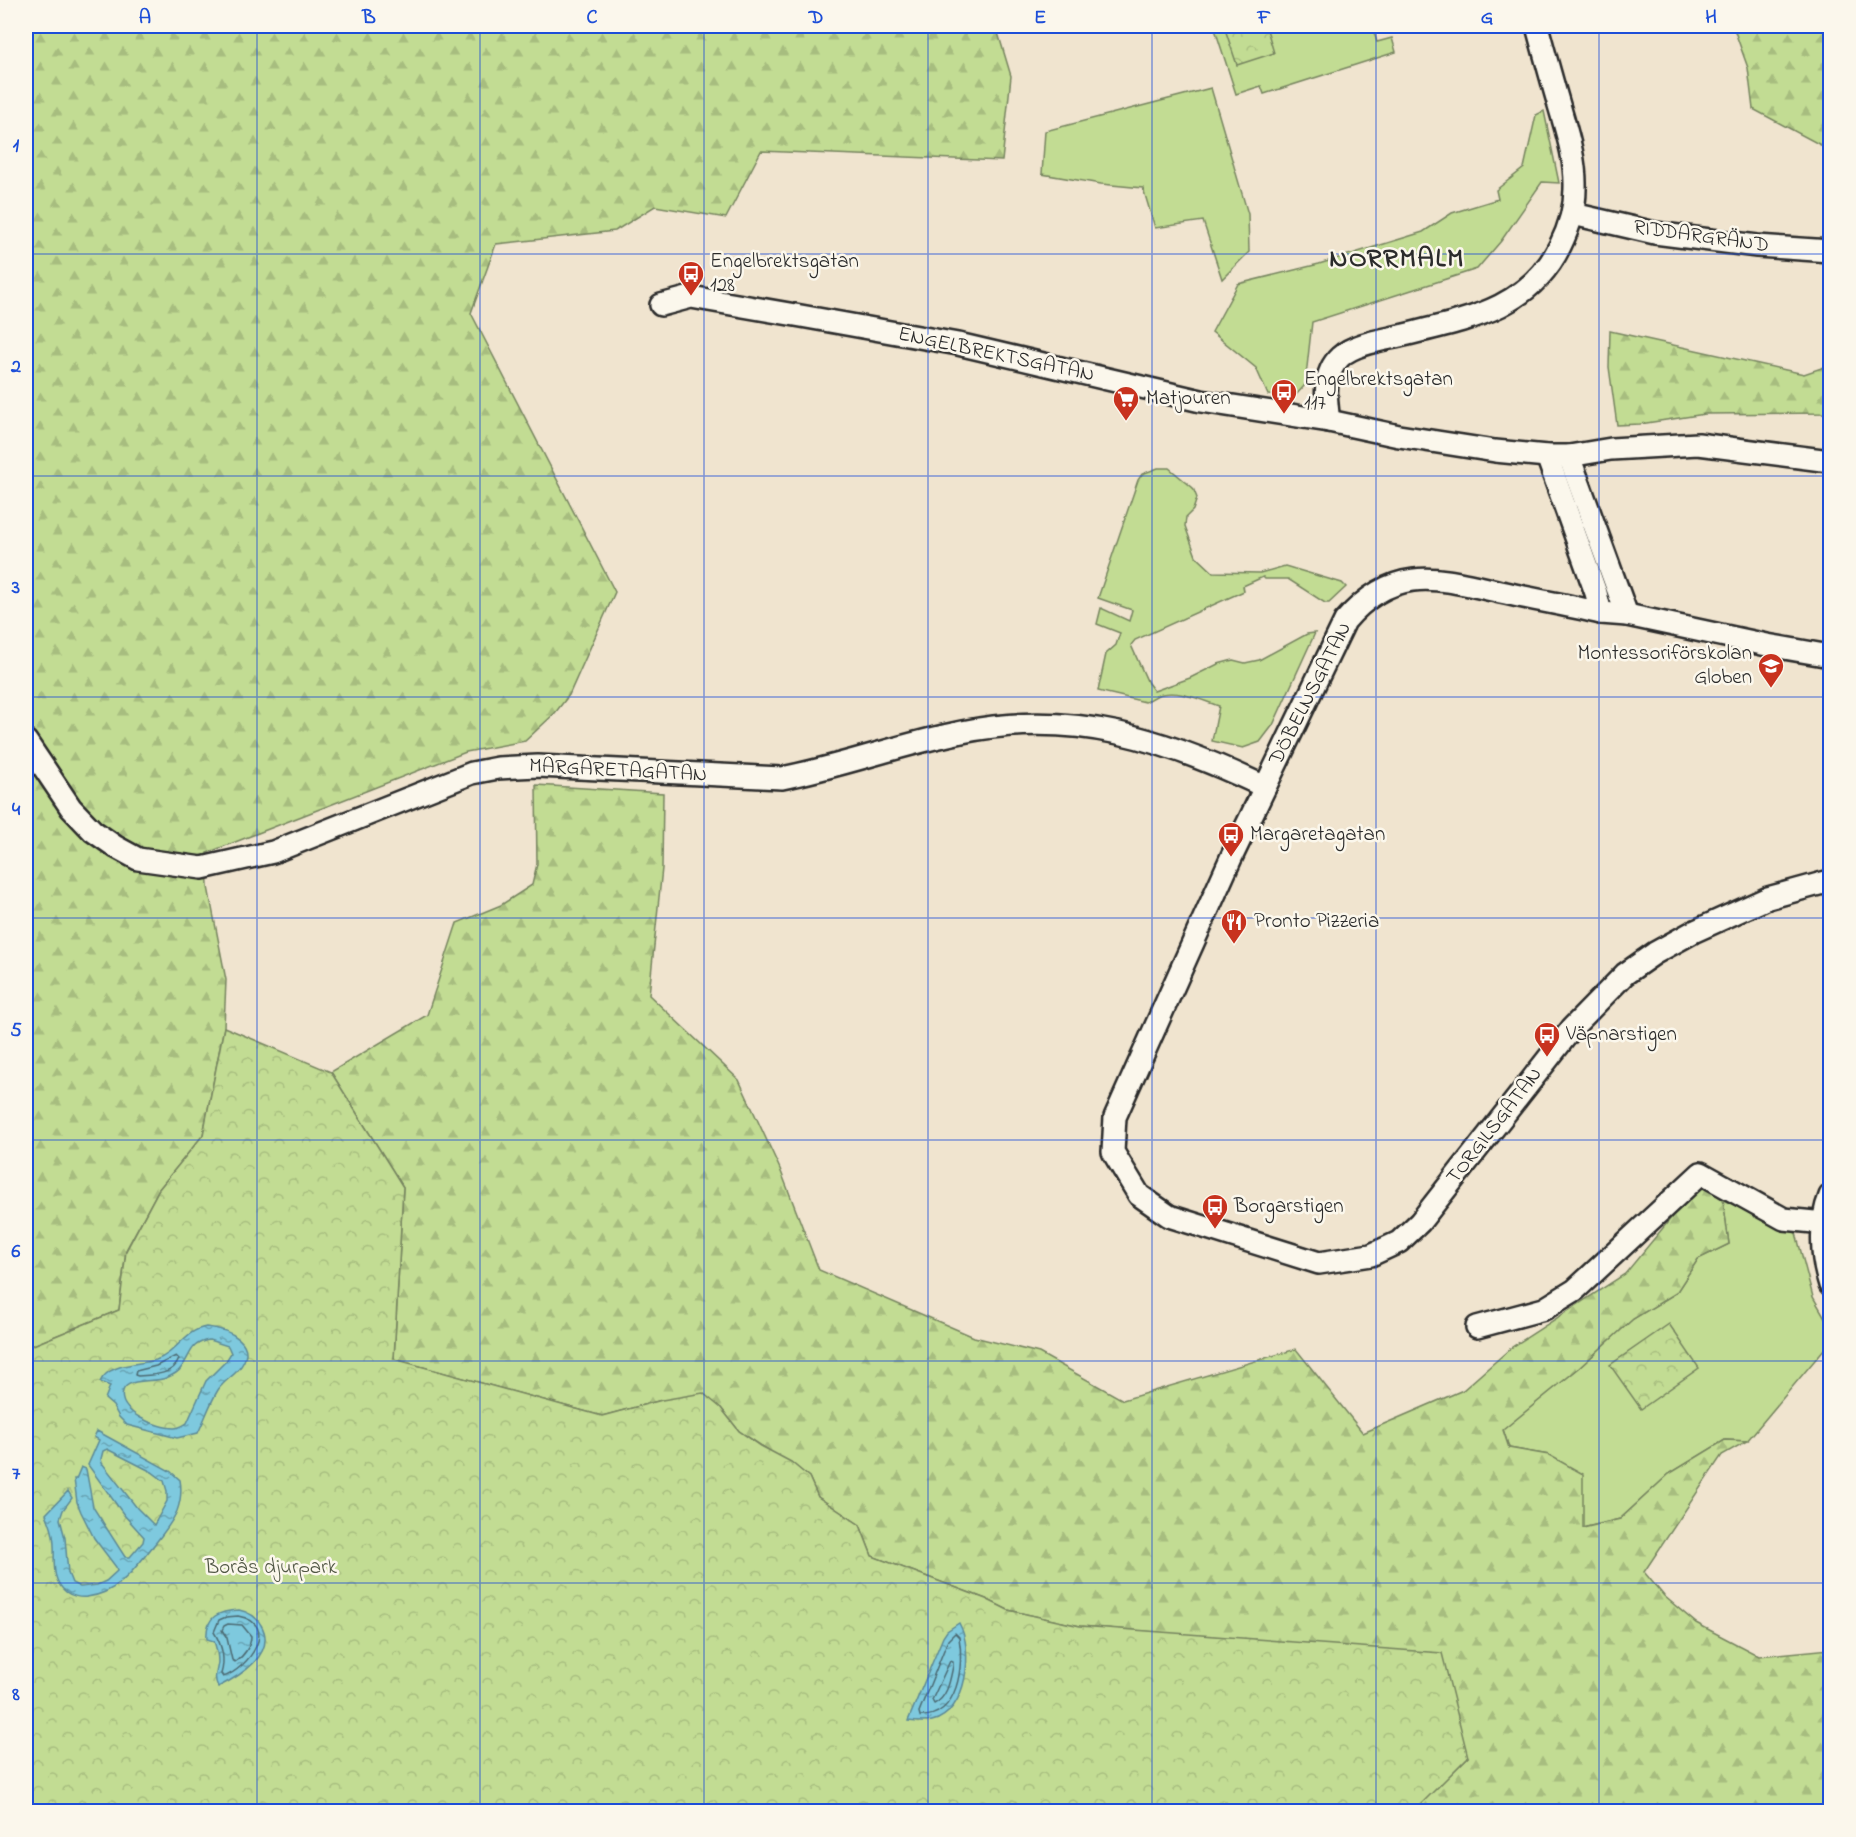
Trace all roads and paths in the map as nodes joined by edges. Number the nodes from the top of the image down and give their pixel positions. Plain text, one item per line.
1 (1537, 26) edge
2 (1573, 214) junction
3 (1830, 251) edge
4 (661, 305) dead end
5 (1329, 422) junction
6 (1547, 456) junction
7 (1569, 456) junction
8 (1830, 461) edge
9 (1601, 613) junction
10 (1627, 615) junction
11 (1830, 656) edge
12 (26, 741) edge
13 (1264, 787) junction
14 (1830, 881) edge
15 (1138, 1195) joint
16 (1830, 1196) edge
17 (1824, 1223) junction
18 (1828, 1279) edge
19 (1478, 1327) dead end

1 - 2 street
2 - 3 street, RIDDARGRÄND
2 - 5 street
4 - 5 street, ENGELBREKTSGATAN
5 - 6 street, ENGELBREKTSGATAN
6 - 7 street, ENGELBREKTSGATAN
6 - 9 street
7 - 8 street, ENGELBREKTSGATAN
7 - 10 street
9 - 10 street, DÖBELNSGATAN
9 - 13 street, DÖBELNSGATAN
10 - 11 street, DÖBELNSGATAN
12 - 13 street, MARGARETAGATAN
13 - 15 street, DÖBELNSGATAN
14 - 15 street, TORGILSGATAN
16 - 17 street
17 - 18 street
17 - 19 street

